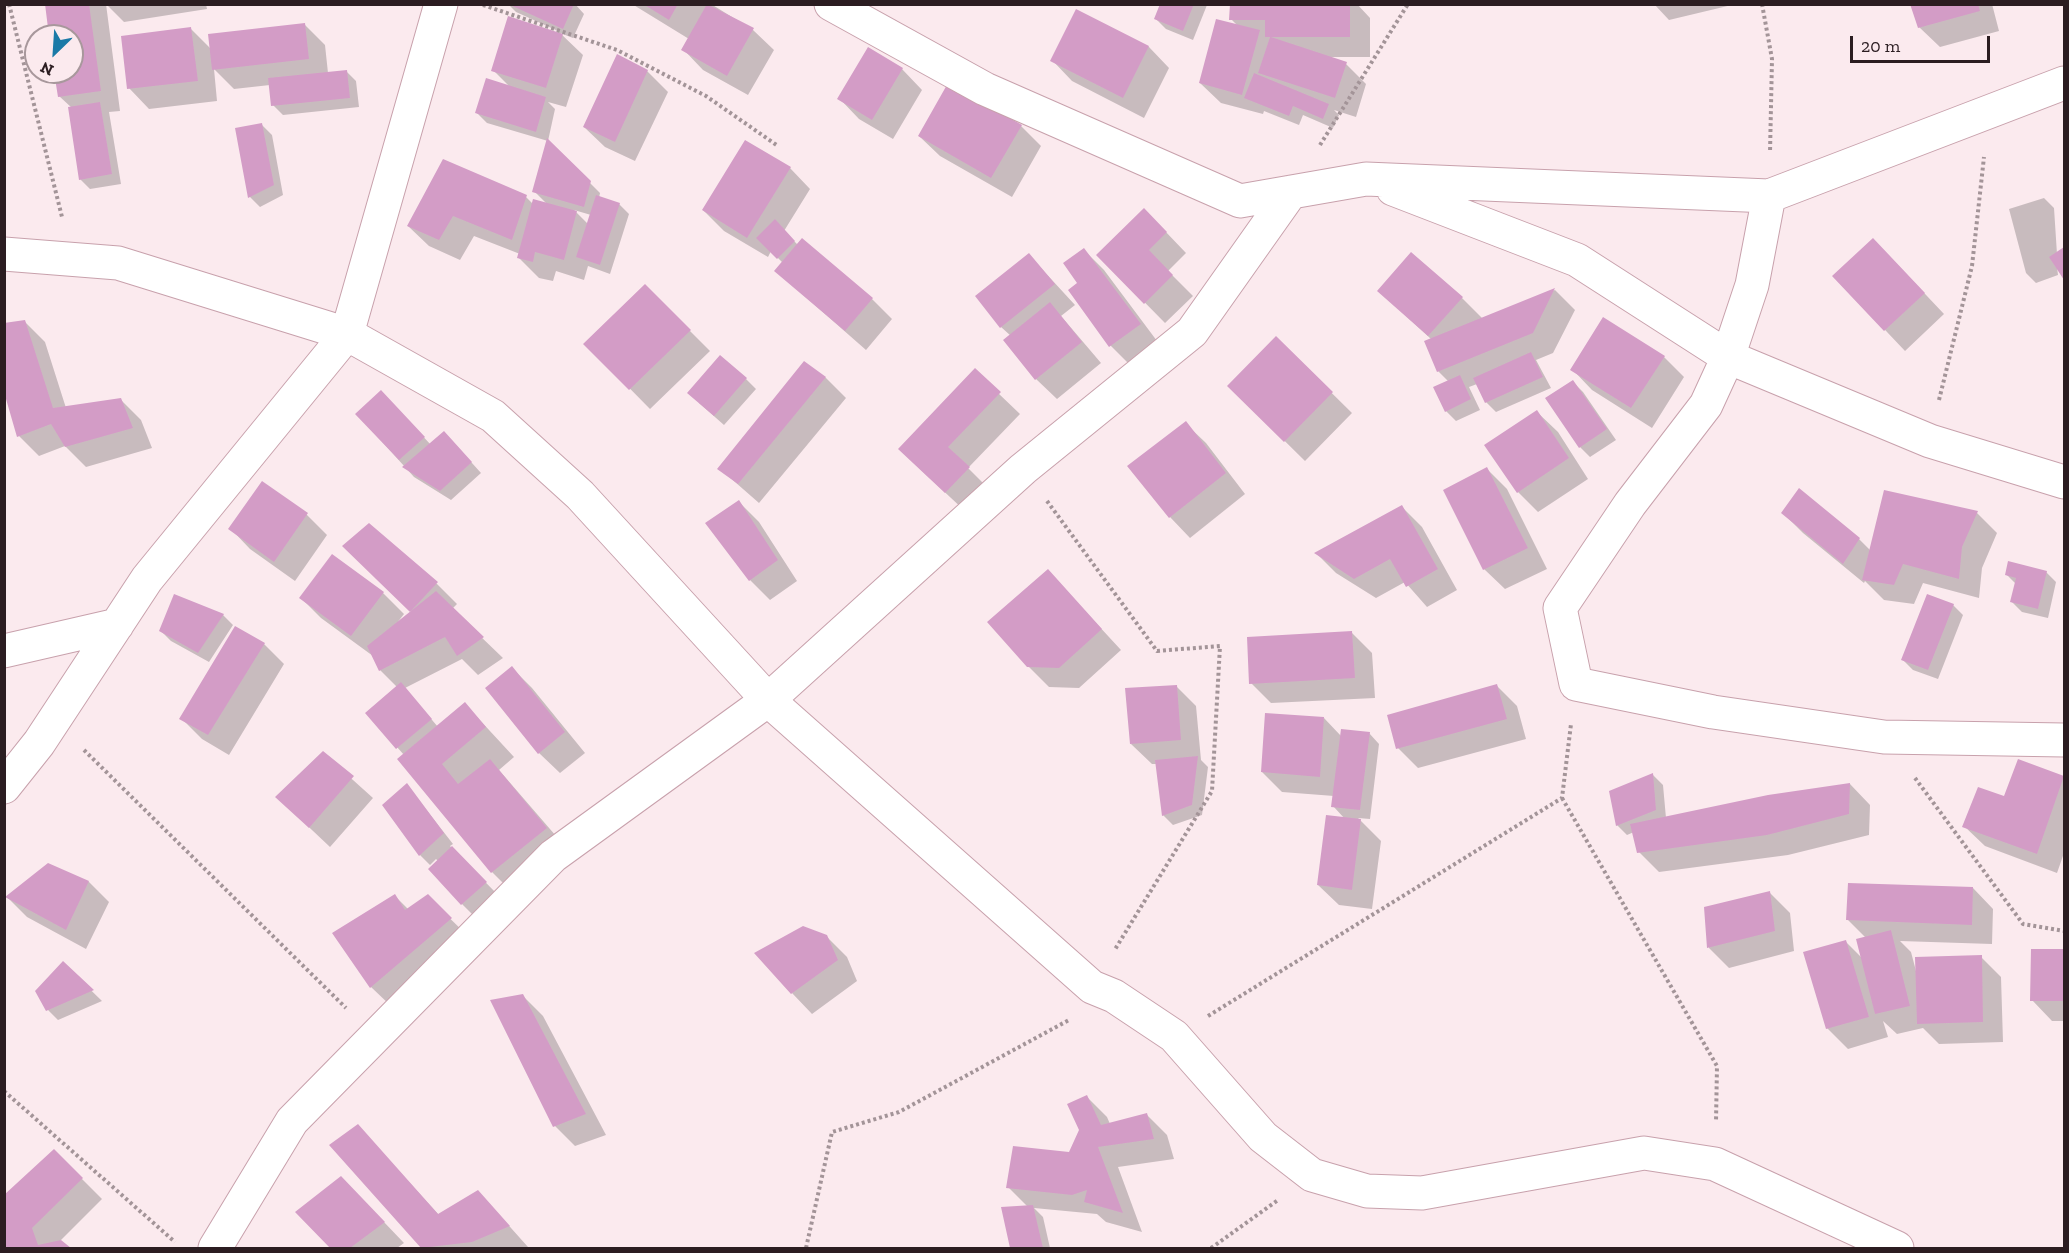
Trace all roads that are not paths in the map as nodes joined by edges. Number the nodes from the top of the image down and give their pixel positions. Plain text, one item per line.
1 (441, 4) edge
2 (831, 4) edge
3 (2064, 83) edge
4 (1366, 178) junction
5 (1291, 192) junction
6 (1769, 196) junction
7 (4, 254) edge
8 (347, 334) junction
9 (1728, 357) junction
10 (2064, 482) edge
11 (117, 625) junction
12 (4, 651) edge
13 (768, 700) junction
14 (2064, 740) edge
15 (4, 787) edge
16 (215, 1248) edge
17 (1897, 1248) edge

1 - 8 street
2 - 5 street
3 - 6 street
4 - 5 street
4 - 6 street
4 - 9 street
5 - 13 street
6 - 9 street
7 - 8 street
8 - 11 street
8 - 13 street
9 - 10 street
9 - 14 street
11 - 12 street
11 - 15 street
13 - 16 street
13 - 17 street

